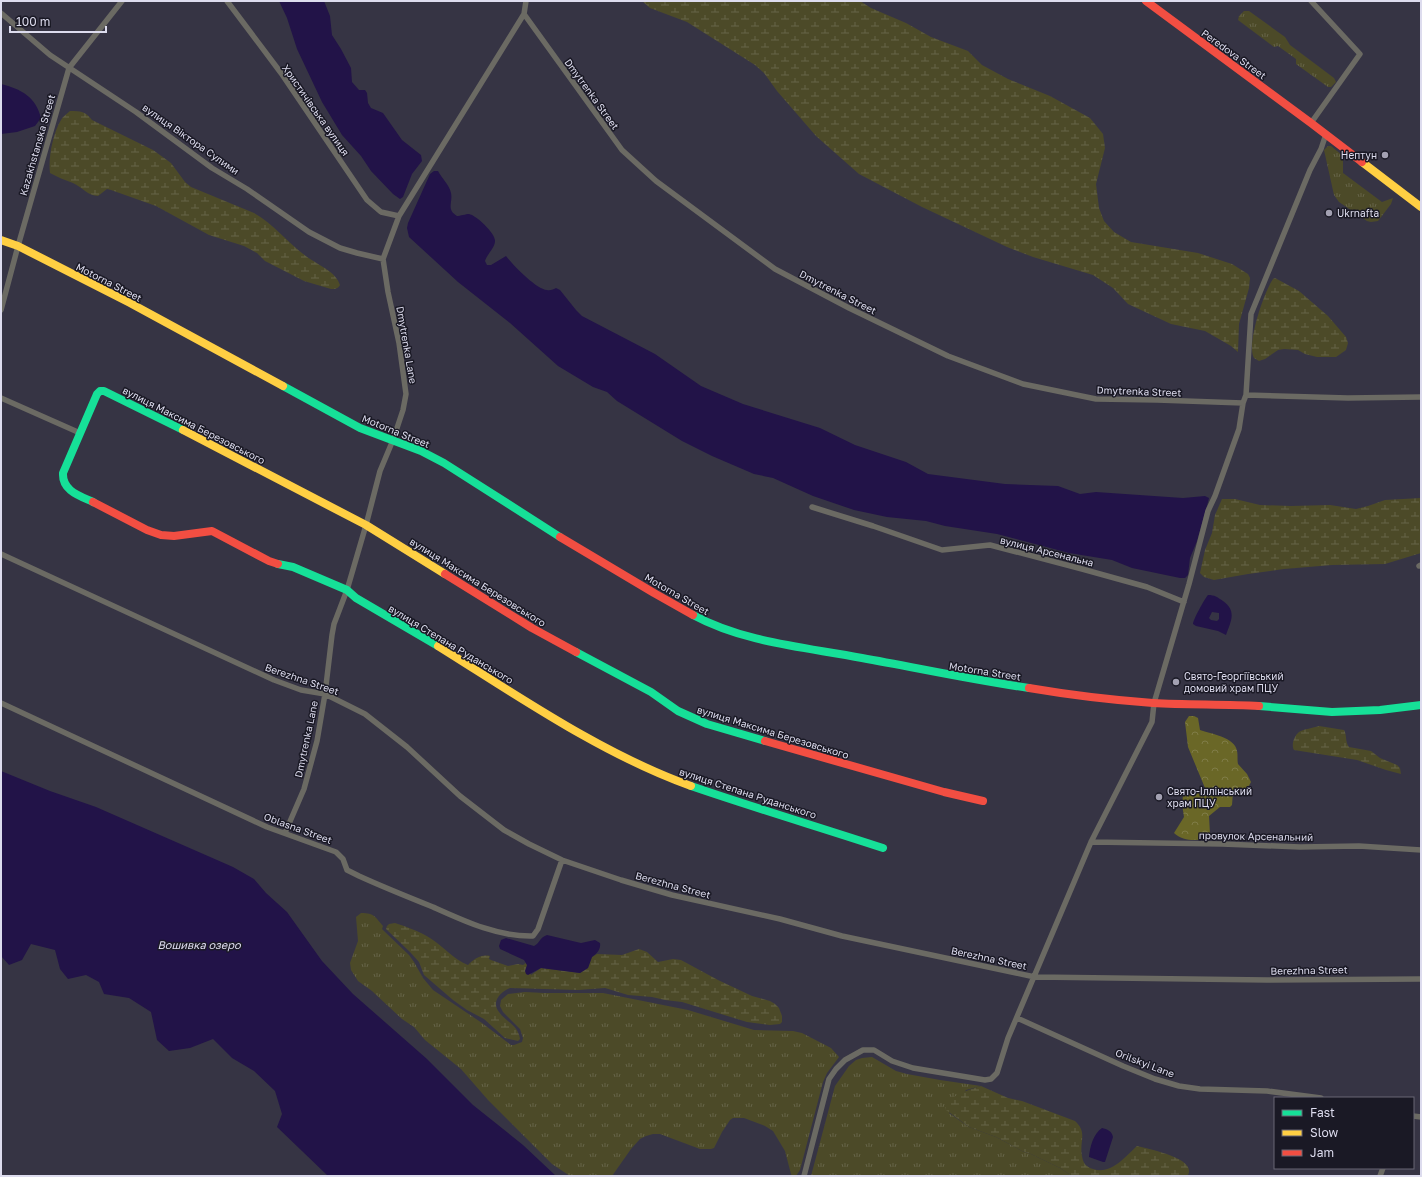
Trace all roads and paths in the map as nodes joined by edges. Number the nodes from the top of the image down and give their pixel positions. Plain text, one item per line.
1 (122, 1) edge
2 (227, 1) edge
3 (526, 1) edge
4 (1146, 1) edge
5 (1311, 1) edge
6 (1, 13) edge
7 (524, 14) junction
8 (69, 68) junction
9 (1311, 123) junction
10 (1326, 134) junction
11 (1421, 207) edge
12 (399, 216) junction
13 (1, 240) edge
14 (18, 246) junction
15 (383, 259) junction
16 (1, 310) edge
17 (1246, 395) junction
18 (1421, 397) edge
19 (1, 398) edge
20 (1243, 403) junction
21 (80, 433) junction
22 (393, 440) junction
23 (812, 507) dead end
24 (366, 525) junction
25 (1, 554) edge
26 (347, 590) junction
27 (1184, 602) junction
28 (325, 694) junction
29 (1, 703) edge
30 (1154, 703) junction
31 (1421, 705) edge
32 (983, 801) dead end
33 (285, 833) junction
34 (1091, 842) junction
35 (883, 848) dead end
36 (1421, 850) edge
37 (562, 860) junction
38 (1035, 977) junction
39 (1421, 979) edge
40 (1017, 1018) junction
41 (1313, 1097) edge
42 (804, 1176) edge

1 - 8 street, Kazakhstanska Street
2 - 12 street, Христичівська вулиця
3 - 7 street, Dmytrenka Lane
4 - 9 street, Peredova Street
5 - 9 street
6 - 8 street, вулиця Віктора Сулими
7 - 12 street, Dmytrenka Lane
7 - 20 street, Dmytrenka Street
8 - 14 street, Kazakhstanska Street
8 - 15 street, вулиця Віктора Сулими
9 - 10 street, Peredova Street
10 - 11 street, Peredova Street
10 - 17 street
12 - 15 street, Dmytrenka Lane
13 - 14 street, Motorna Street
14 - 16 street, Kazakhstanska Street
14 - 22 street, Motorna Street
15 - 22 street, Dmytrenka Lane
17 - 18 street
17 - 20 street
19 - 21 street
20 - 27 street
21 - 24 street, вулиця Максима Березовського
21 - 26 street, вулиця Степана Руданського
22 - 24 street, Dmytrenka Lane
22 - 30 street, Motorna Street
23 - 27 street, вулиця Арсенальна
24 - 26 street, Dmytrenka Lane
24 - 32 street, вулиця Максима Березовського
25 - 28 street, Berezhna Street
26 - 28 street, Dmytrenka Lane
26 - 35 street, вулиця Степана Руданського
27 - 30 street
28 - 33 street, Dmytrenka Lane
28 - 37 street, Berezhna Street
29 - 33 street, Oblasna Street
30 - 31 street, Motorna Street
30 - 34 street
33 - 37 street, Oblasna Street
34 - 36 street, провулок Арсенальний
34 - 38 street
37 - 38 street, Berezhna Street
38 - 39 street, Berezhna Street
38 - 40 street
40 - 41 street, Orilskyi Lane
40 - 42 street

